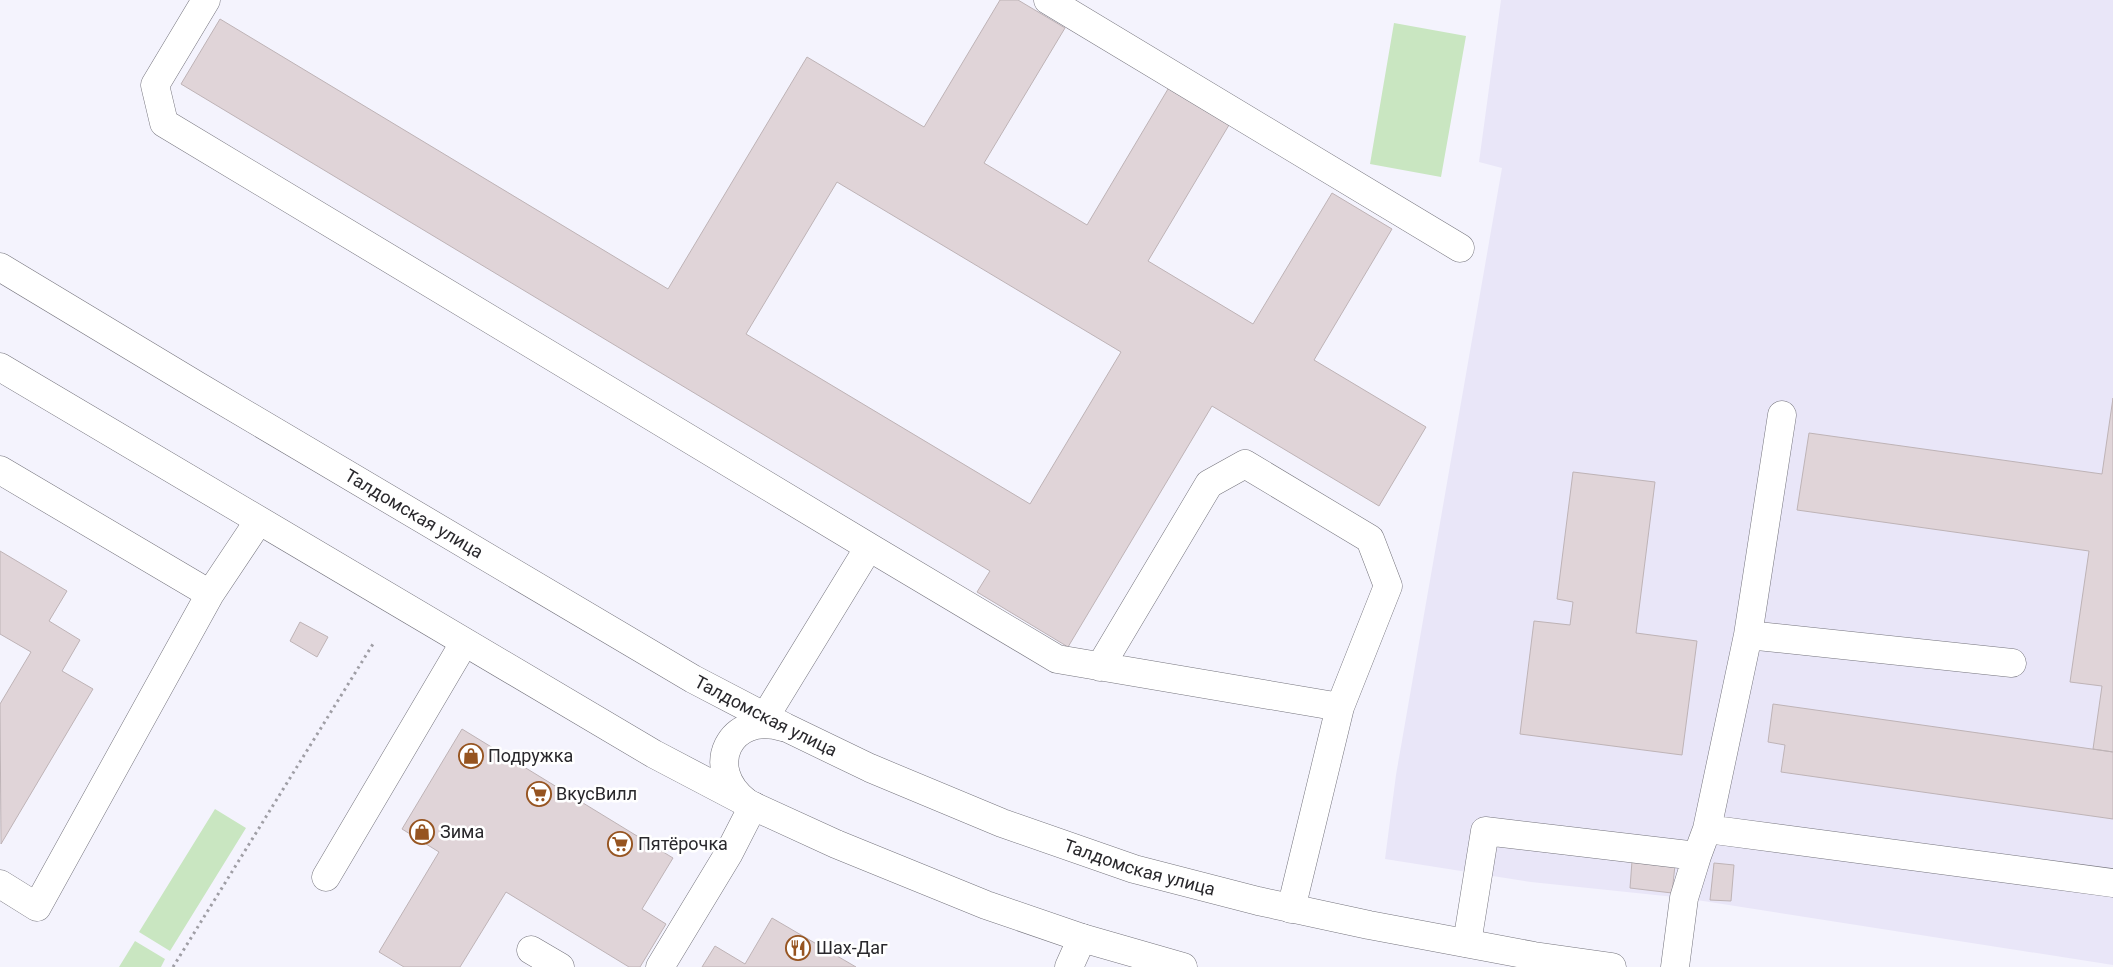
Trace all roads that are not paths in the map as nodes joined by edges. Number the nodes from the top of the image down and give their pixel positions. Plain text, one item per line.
1 (206, 0) edge
2 (1048, 0) edge
3 (1460, 248) dead end
4 (0, 267) edge
5 (0, 367) edge
6 (1782, 415) dead end
7 (0, 470) edge
8 (258, 522) junction
9 (869, 547) junction
10 (210, 594) junction
11 (1748, 635) junction
12 (464, 643) junction
13 (2012, 663) dead end
14 (1100, 667) junction
15 (1340, 707) junction
16 (775, 722) junction
17 (750, 804) junction
18 (1707, 829) junction
19 (1697, 856) junction
20 (326, 877) dead end
21 (2113, 883) edge
22 (0, 884) edge
23 (1291, 909) junction
24 (1082, 938) junction
25 (1467, 943) junction
26 (531, 950) dead end
27 (560, 967) edge
28 (660, 967) edge
29 (1069, 967) edge
30 (1183, 967) edge
31 (1612, 967) edge
32 (1674, 967) edge

1 - 9 main road
2 - 3 main road
4 - 16 main road, Талдомская улица
5 - 8 main road
6 - 11 main road
7 - 10 main road
8 - 10 main road
8 - 12 main road
9 - 14 main road
9 - 16 main road
10 - 22 main road
11 - 13 main road
11 - 18 main road
12 - 17 main road
12 - 20 main road
14 - 15 main road
14 - 15 main road
15 - 23 main road
16 - 17 main road
16 - 23 main road, Талдомская улица
17 - 24 main road
17 - 28 main road
18 - 19 main road
18 - 21 main road
19 - 25 main road
19 - 32 main road
23 - 25 main road, Талдомская улица
24 - 29 main road
24 - 30 main road
25 - 31 main road, Талдомская улица
26 - 27 main road

